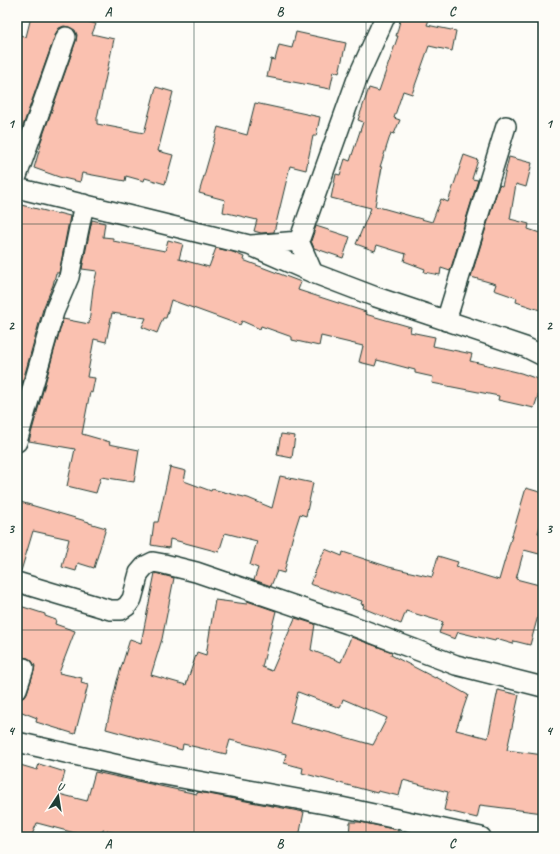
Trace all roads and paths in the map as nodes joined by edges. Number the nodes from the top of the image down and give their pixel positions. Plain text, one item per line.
1 (385, 17) edge
2 (66, 37) dead end
3 (506, 126) dead end
4 (17, 176) edge
5 (17, 188) edge
6 (84, 204) junction
7 (299, 241) junction
8 (249, 245) junction
9 (313, 273) junction
10 (446, 321) junction
11 (543, 356) edge
12 (17, 442) edge
13 (17, 582) edge
14 (24, 668) dead end
15 (543, 687) edge
16 (17, 689) edge
17 (17, 742) edge
18 (481, 837) edge

1 - 7 street
2 - 4 street
3 - 10 street
5 - 6 street
6 - 8 street
6 - 12 street
7 - 8 street
7 - 9 street
8 - 9 street
9 - 10 street
10 - 11 street
13 - 15 street
14 - 16 street
17 - 18 street

